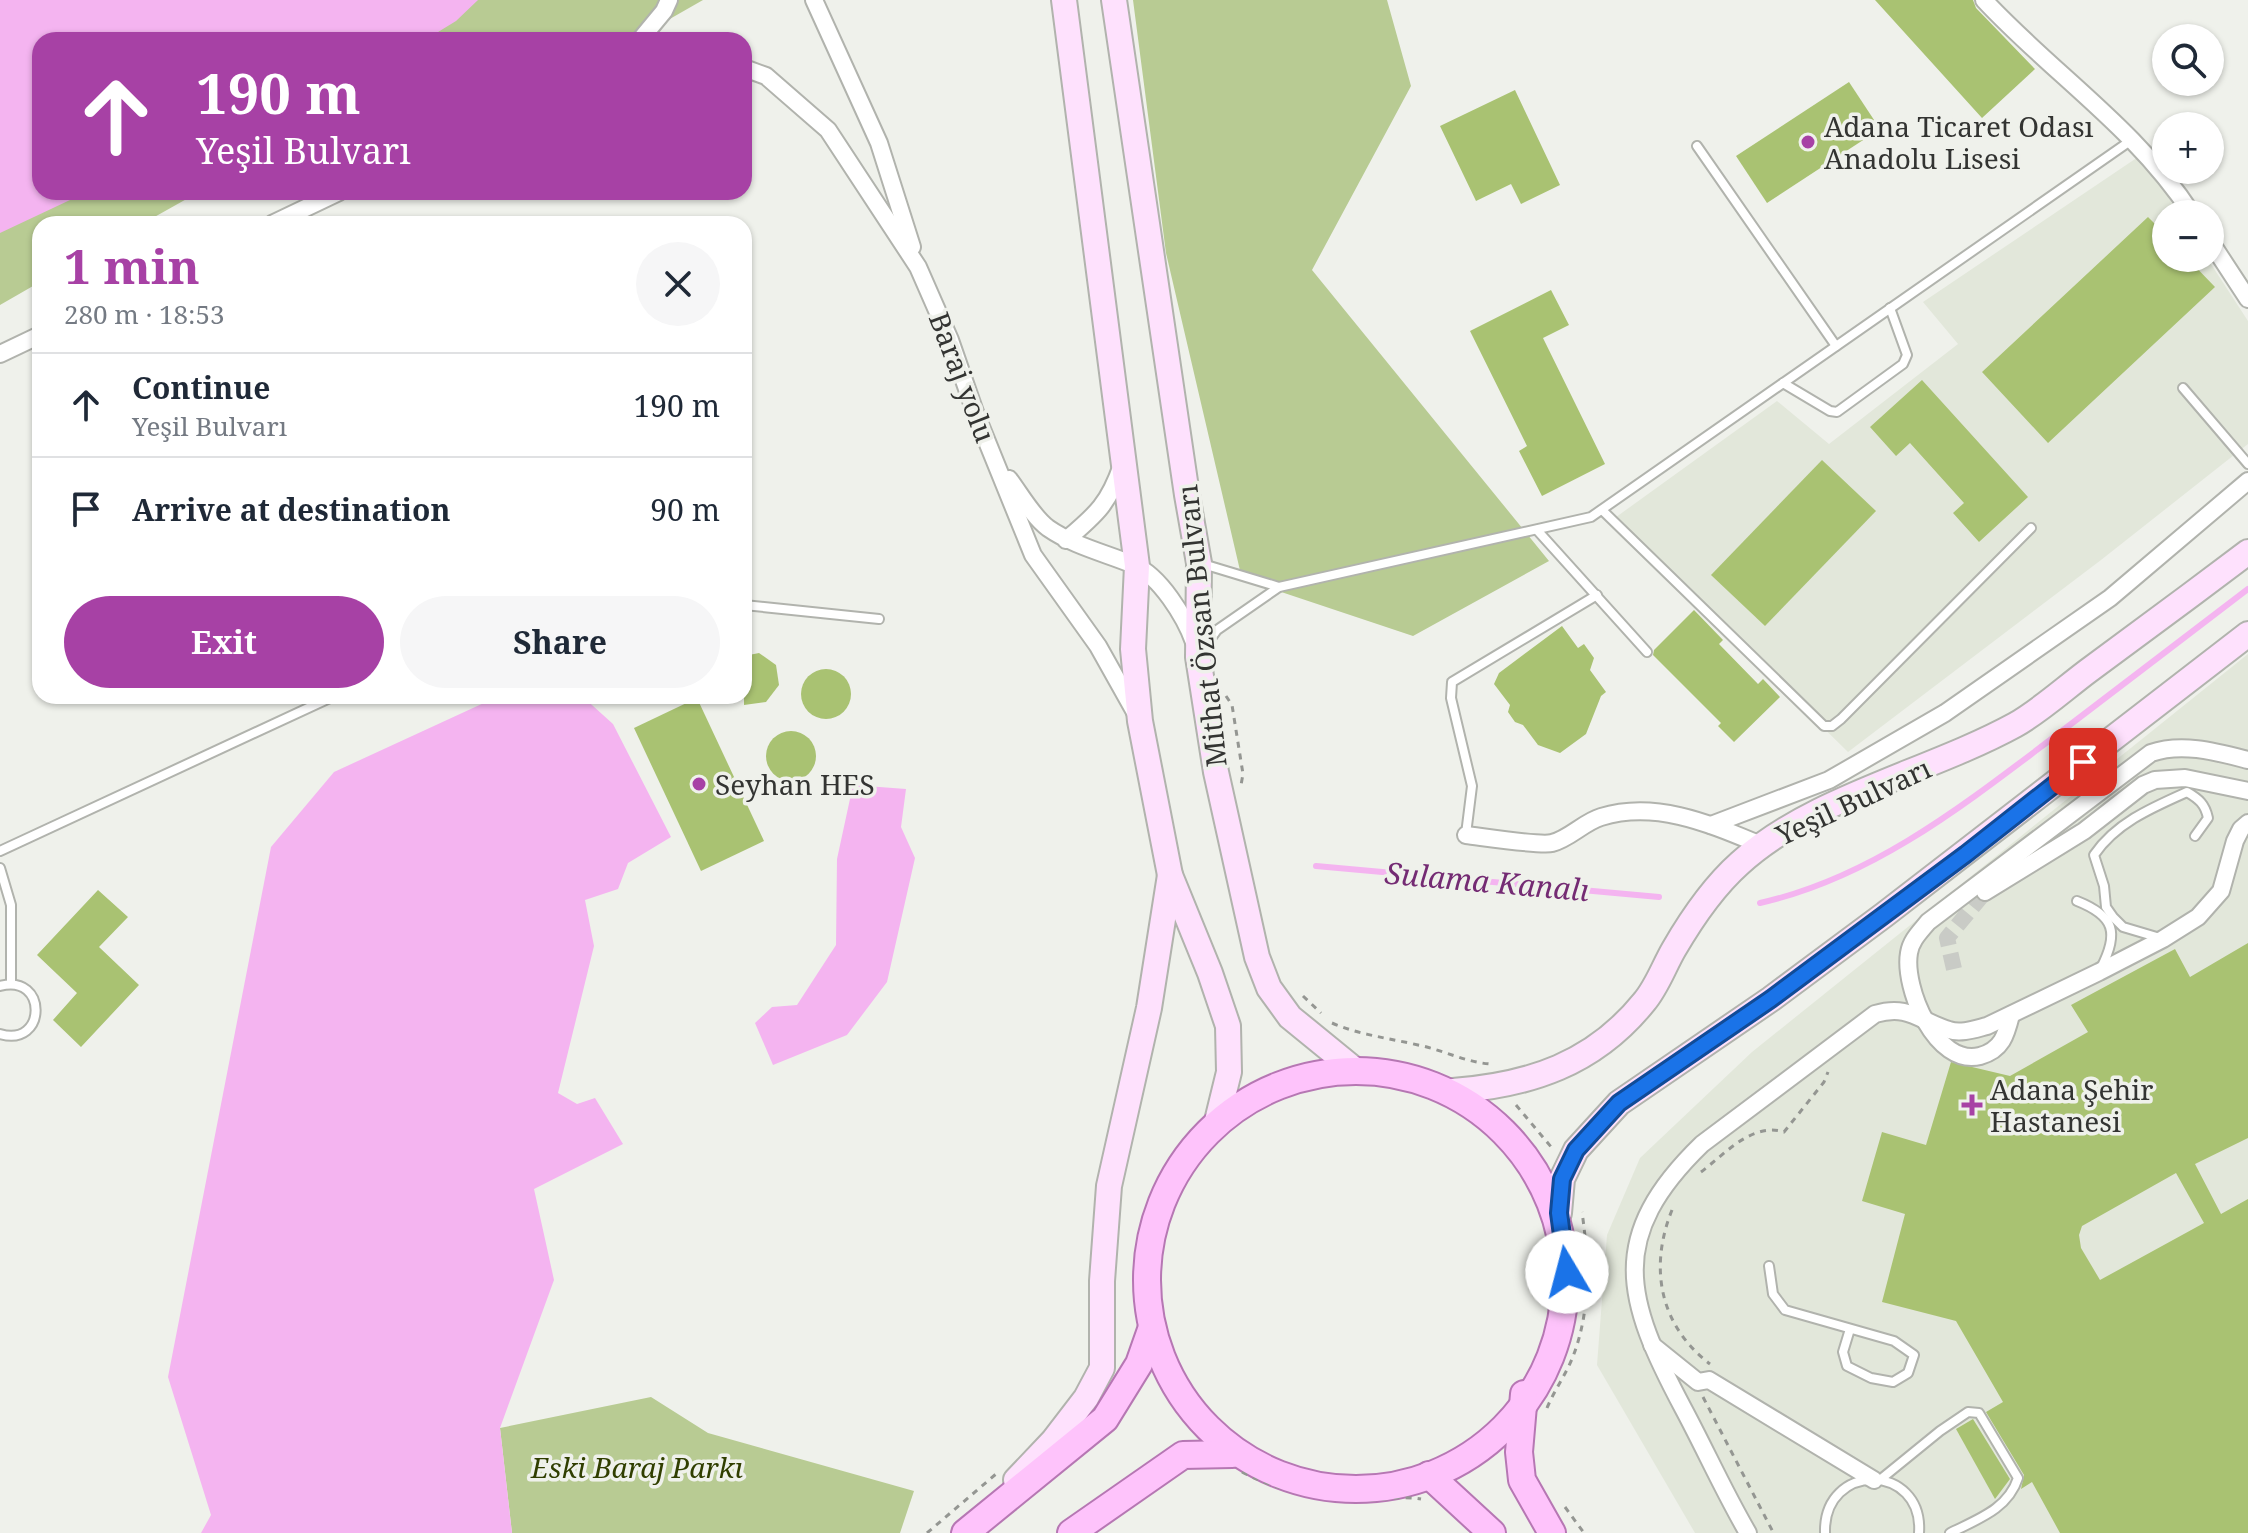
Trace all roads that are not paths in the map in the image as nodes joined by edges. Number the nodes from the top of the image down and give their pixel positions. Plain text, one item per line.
1 (669, 0) edge
2 (814, 0) edge
3 (1064, 0) edge
4 (1114, 0) edge
5 (1984, 0) edge
6 (647, 32) edge
7 (752, 71) edge
8 (2134, 139) junction
9 (1697, 146) dead end
10 (322, 200) edge
11 (2183, 200) edge
12 (289, 216) edge
13 (2224, 262) edge
14 (918, 267) junction
15 (2248, 299) edge
16 (1890, 308) junction
17 (32, 339) edge
18 (1836, 346) junction
19 (0, 354) edge
20 (1783, 383) junction
21 (2183, 388) dead end
22 (1124, 460) junction
23 (996, 462) junction
24 (2248, 464) edge
25 (2248, 481) edge
26 (1602, 510) junction
27 (2031, 528) dead end
28 (1537, 530) junction
29 (1066, 540) junction
30 (2248, 552) edge
31 (1199, 563) junction
32 (1137, 566) junction
33 (1279, 587) junction
34 (1597, 595) junction
35 (752, 606) edge
36 (879, 619) dead end
37 (2248, 634) edge
38 (1647, 652) dead end
39 (1198, 657) junction
40 (317, 704) edge
41 (1140, 721) junction
42 (2248, 760) edge
43 (2248, 791) edge
44 (2248, 823) edge
45 (1711, 825) junction
46 (1466, 835) joint
47 (2195, 836) dead end
48 (1761, 845) junction
49 (0, 851) edge
50 (0, 868) edge
51 (1170, 875) junction
52 (1985, 892) tunnel mouth
53 (2077, 901) dead end
54 (2163, 939) junction
55 (2099, 972) junction
56 (11, 984) junction
57 (0, 986) edge
58 (2011, 1015) junction
59 (1926, 1019) junction
60 (0, 1034) edge
61 (1355, 1070) junction
62 (1453, 1091) junction
63 (1217, 1121) junction
64 (1569, 1208) junction
65 (1769, 1266) dead end
66 (1152, 1327) junction
67 (1850, 1329) junction
68 (1652, 1345) junction
69 (1524, 1394) junction
70 (1234, 1462) junction
71 (1429, 1475) junction
72 (1878, 1480) junction
73 (966, 1532) edge
74 (1823, 1532) edge
75 (1071, 1533) edge
76 (1492, 1533) edge
77 (1552, 1533) edge
78 (1748, 1533) edge
79 (1919, 1533) edge
80 (1950, 1533) edge

1 - 6 street
2 - 14 street
3 - 22 main road, Mithat Özsan Bulvarı
4 - 31 main road, Mithat Özsan Bulvarı
5 - 8 street
7 - 14 street, Baraj yolu
8 - 11 street
8 - 16 lane
9 - 18 lane
10 - 12 street
13 - 15 street
14 - 23 street, Baraj yolu
16 - 18 lane
16 - 20 lane
17 - 19 street
18 - 20 lane
20 - 26 lane
21 - 24 lane
22 - 29 street
22 - 32 main road, Mithat Özsan Bulvarı
23 - 29 street
23 - 41 street, Baraj yolu
25 - 45 street
26 - 27 lane
26 - 28 lane
28 - 33 lane
28 - 34 lane
29 - 32 street
30 - 48 main road, Yeşil Bulvarı
31 - 33 lane
31 - 39 main road, Mithat Özsan Bulvarı
32 - 39 street
32 - 41 main road, Mithat Özsan Bulvarı
33 - 39 lane
34 - 38 lane
34 - 46 lane
35 - 36 lane
37 - 64 main road
39 - 61 main road, Mithat Özsan Bulvarı
40 - 49 lane
41 - 51 main road, Mithat Özsan Bulvarı
42 - 59 street
43 - 52 street
44 - 54 street
45 - 46 street
45 - 48 street
47 - 54 lane
48 - 62 main road, Yeşil Bulvarı
50 - 56 lane
51 - 63 main road
51 - 73 main road
53 - 55 lane
54 - 55 street
55 - 58 street
56 - 57 lane
56 - 60 lane
58 - 59 street
58 - 59 street
59 - 68 street
61 - 62 main road
61 - 63 main road
62 - 64 main road
63 - 66 main road
64 - 69 main road
65 - 67 lane
66 - 70 main road
66 - 73 main road
67 - 67 lane
68 - 72 street
68 - 78 street
69 - 71 main road
69 - 77 main road
70 - 71 main road
70 - 75 main road
71 - 76 main road
72 - 74 lane
72 - 79 lane
72 - 80 lane

